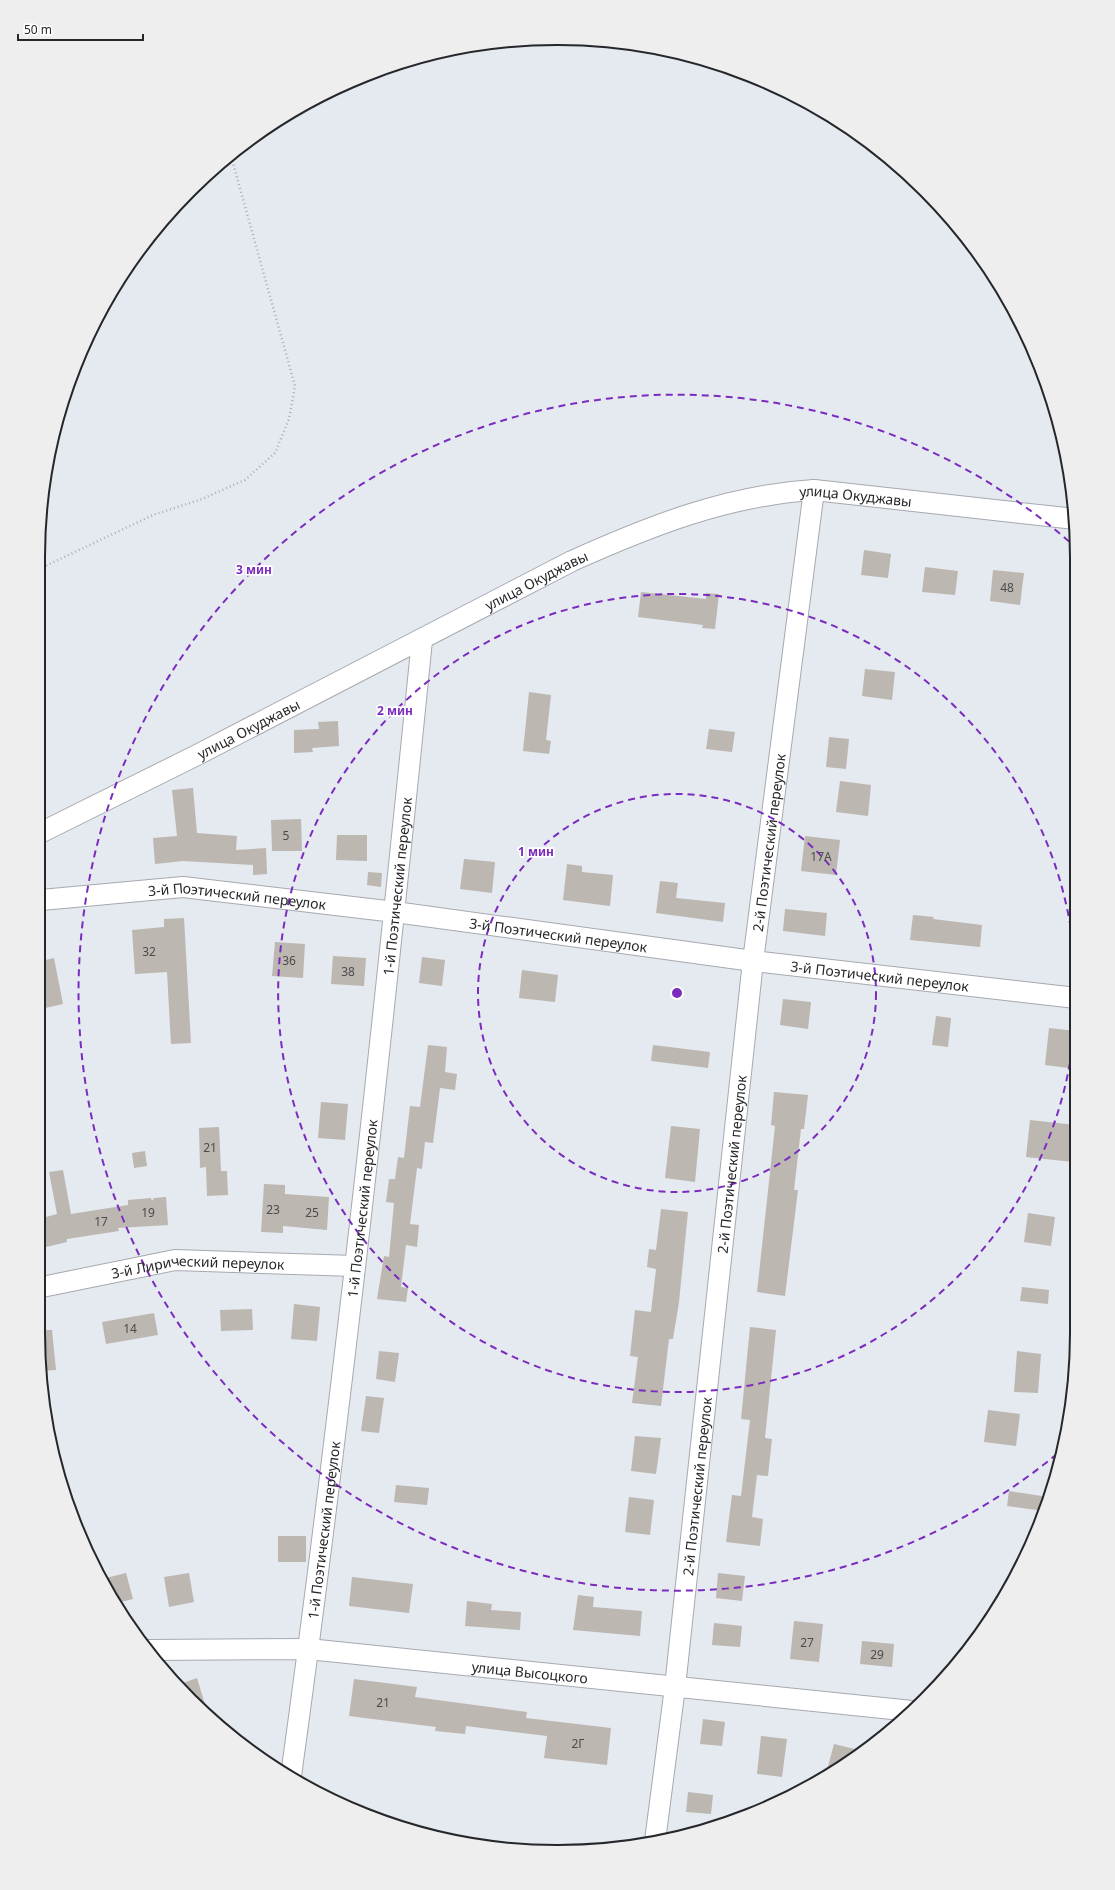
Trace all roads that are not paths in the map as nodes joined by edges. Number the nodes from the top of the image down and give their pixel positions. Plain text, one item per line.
1 (814, 490) junction
2 (1068, 518) edge
3 (422, 640) junction
4 (45, 831) edge
5 (45, 900) edge
6 (395, 912) junction
7 (753, 962) junction
8 (1070, 997) edge
9 (355, 1266) junction
10 (45, 1286) edge
11 (308, 1649) junction
12 (156, 1650) edge
13 (675, 1686) junction
14 (904, 1710) edge
15 (292, 1770) edge
16 (656, 1835) edge

1 - 2 street, улица Окуджавы
1 - 3 street, улица Окуджавы
1 - 7 street, 2-й Поэтический переулок
3 - 4 street, улица Окуджавы
3 - 6 street, 1-й Поэтический переулок
5 - 6 street, 3-й Поэтический переулок
6 - 7 street, 3-й Поэтический переулок
6 - 9 street, 1-й Поэтический переулок
7 - 8 street, 3-й Поэтический переулок
7 - 13 street, 2-й Поэтический переулок
9 - 10 street, 3-й Лирический переулок
9 - 11 street, 1-й Поэтический переулок
11 - 12 street, улица Высоцкого
11 - 13 street, улица Высоцкого
11 - 15 street, 1-й Поэтический переулок
13 - 14 street, улица Высоцкого
13 - 16 street, 2-й Поэтический переулок

